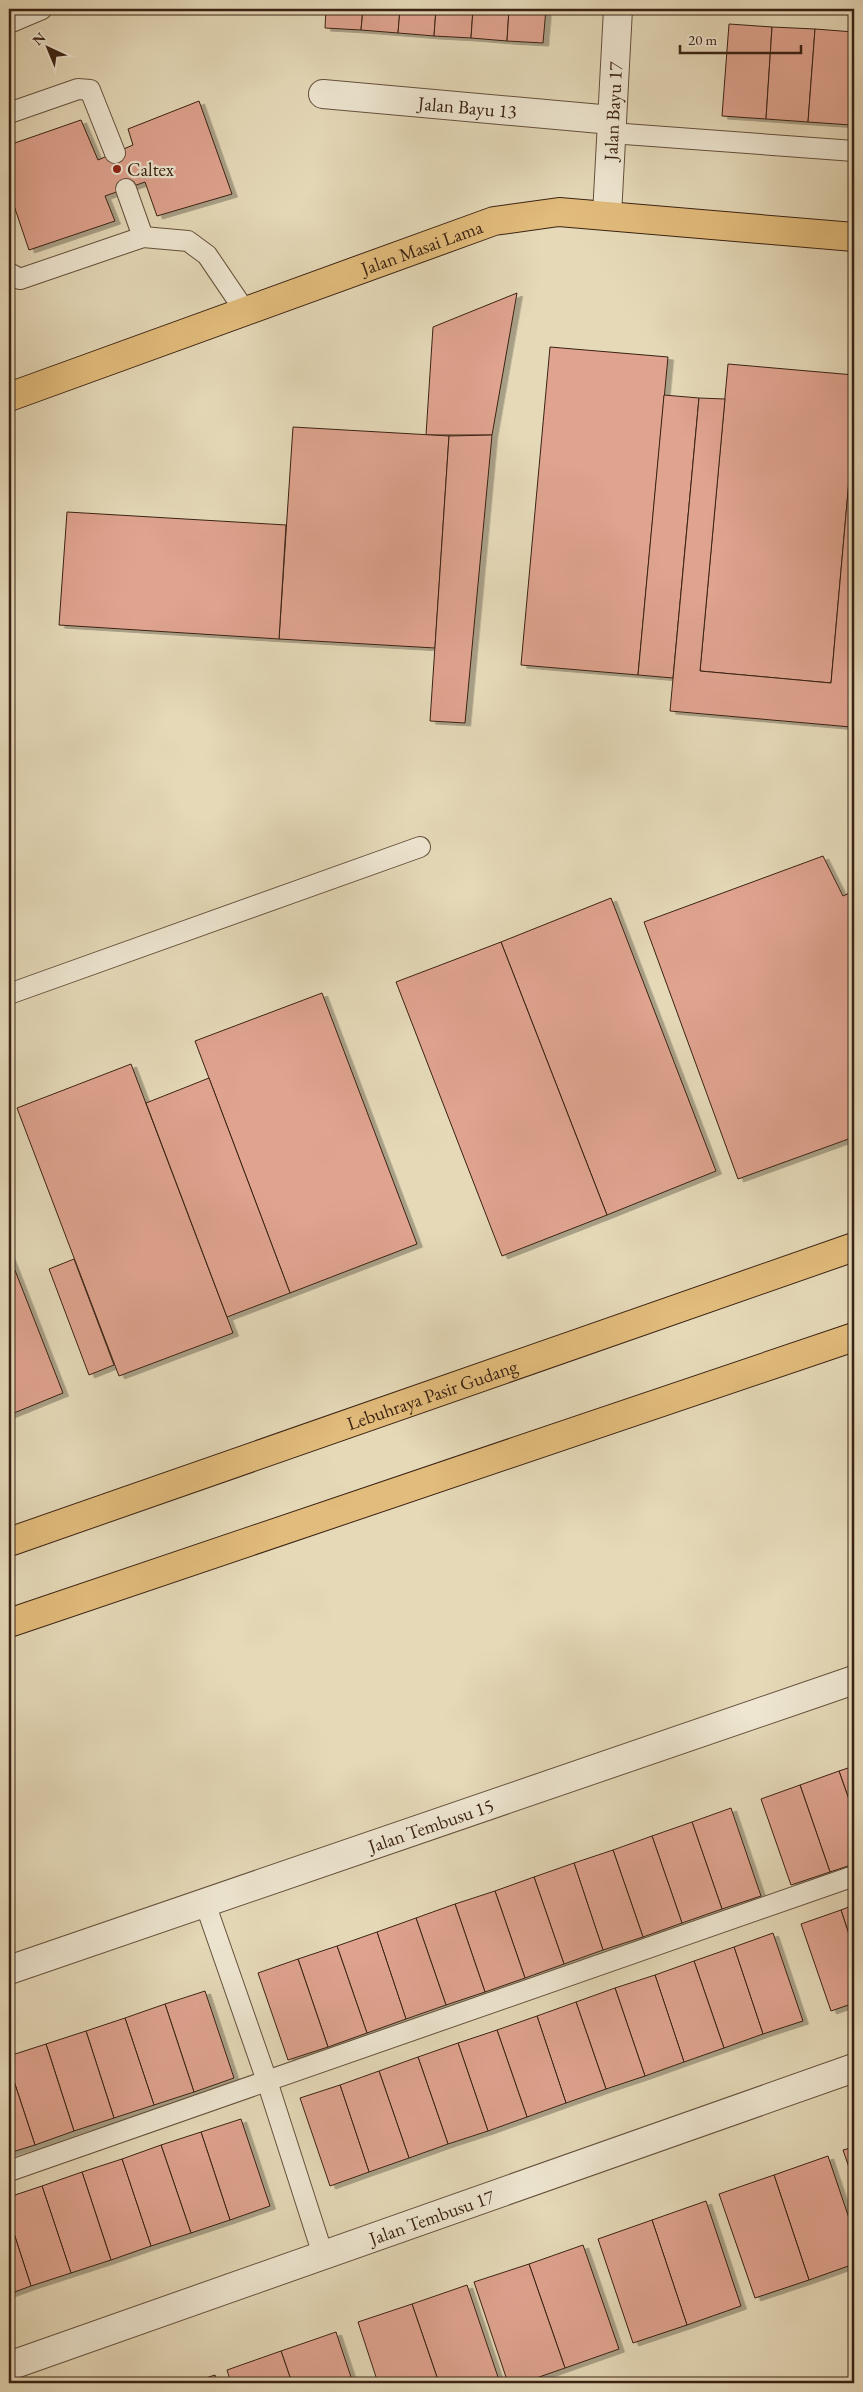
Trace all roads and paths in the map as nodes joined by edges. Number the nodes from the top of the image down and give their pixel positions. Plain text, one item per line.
1 (42, 9) edge
2 (618, 9) edge
3 (9, 23) edge
4 (323, 94) dead end
5 (9, 113) edge
6 (611, 126) junction
7 (854, 151) edge
8 (115, 153) dead end
9 (126, 189) dead end
10 (607, 214) junction
11 (854, 237) edge
12 (143, 238) junction
13 (9, 273) edge
14 (245, 311) junction
15 (9, 397) edge
16 (420, 847) dead end
17 (9, 994) edge
18 (854, 1247) edge
19 (854, 1337) edge
20 (9, 1542) edge
21 (9, 1624) edge
22 (854, 1680) edge
23 (854, 1876) edge
24 (205, 1903) junction
25 (9, 1970) edge
26 (854, 2068) edge
27 (267, 2081) junction
28 (9, 2171) edge
29 (323, 2255) junction
30 (9, 2366) edge

1 - 3 lane
2 - 6 street, Jalan Bayu 17
4 - 6 street, Jalan Bayu 13
5 - 8 lane
6 - 7 lane
6 - 10 street, Jalan Bayu 17
9 - 12 lane
10 - 11 main road, Jalan Masai Lama
10 - 14 main road, Jalan Masai Lama
12 - 13 lane
12 - 14 lane
14 - 15 main road, Jalan Masai Lama
16 - 17 lane
18 - 20 main road, Lebuhraya Pasir Gudang
19 - 21 main road
22 - 24 street, Jalan Tembusu 15
23 - 27 lane
24 - 25 street, Jalan Tembusu 15
24 - 27 lane
26 - 29 street, Jalan Tembusu 17
27 - 28 lane
27 - 29 lane
29 - 30 street, Jalan Tembusu 17

